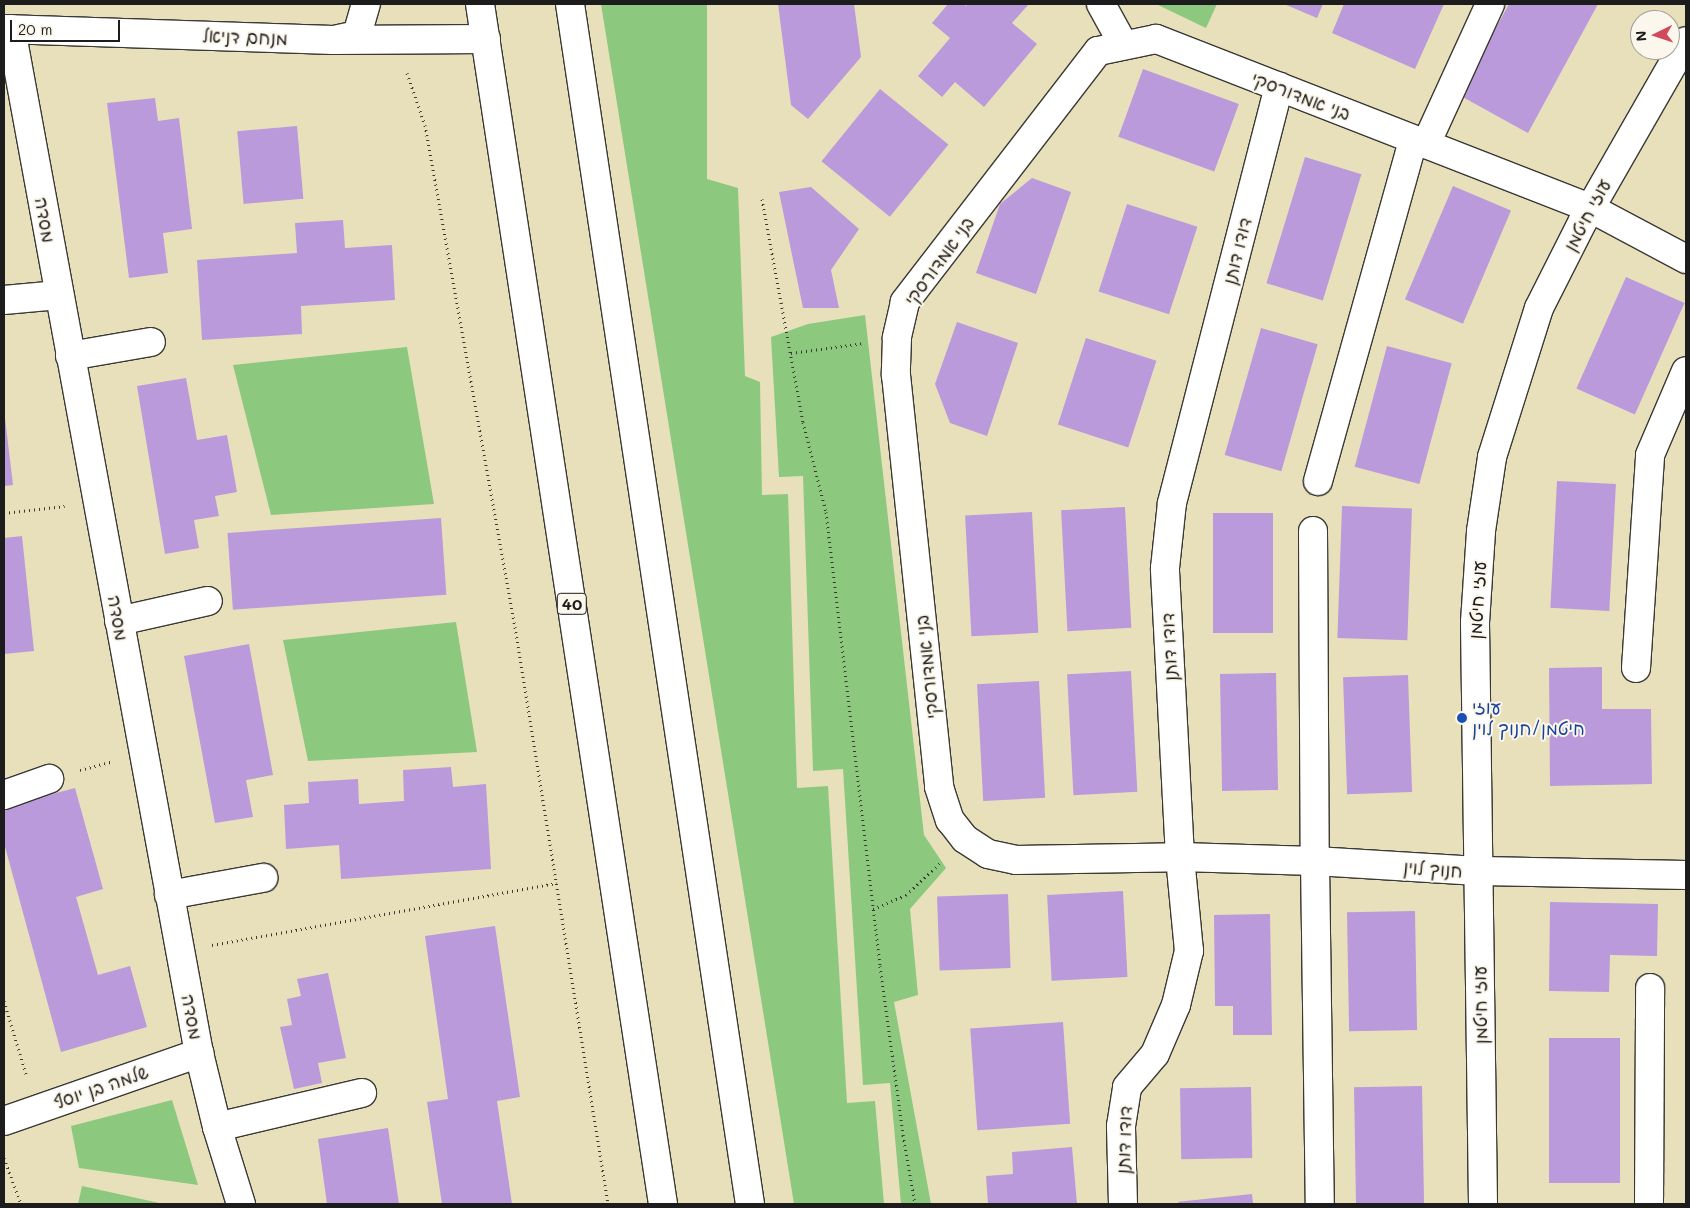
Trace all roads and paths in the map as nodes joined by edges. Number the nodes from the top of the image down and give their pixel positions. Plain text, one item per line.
1 (366, 4) edge
2 (480, 4) edge
3 (570, 4) edge
4 (1101, 4) edge
5 (1490, 4) edge
6 (8, 29) edge
7 (486, 38) junction
8 (333, 40) junction
9 (395, 40) junction
10 (1686, 42) edge
11 (1123, 44) junction
12 (1279, 86) junction
13 (1420, 142) junction
14 (762, 199) dead end
15 (1590, 208) junction
16 (1686, 259) edge
17 (58, 295) junction
18 (4, 300) edge
19 (897, 338) junction
20 (151, 342) dead end
21 (791, 353) junction
22 (70, 356) junction
23 (1686, 371) edge
24 (1318, 481) dead end
25 (97, 502) junction
26 (4, 513) edge
27 (1314, 531) dead end
28 (208, 601) dead end
29 (118, 621) junction
30 (1636, 668) dead end
31 (143, 753) junction
32 (48, 780) joint
33 (4, 795) edge
34 (965, 839) junction
35 (1180, 857) junction
36 (1314, 861) junction
37 (1478, 871) junction
38 (1686, 875) edge
39 (263, 878) dead end
40 (556, 883) junction
41 (169, 895) junction
42 (873, 908) junction
43 (179, 951) junction
44 (1650, 988) dead end
45 (4, 1001) edge
46 (199, 1053) junction
47 (362, 1093) dead end
48 (36, 1109) junction
49 (4, 1121) edge
50 (217, 1127) junction
51 (4, 1158) edge
52 (21, 1204) edge
53 (241, 1204) edge
54 (608, 1204) edge
55 (663, 1204) edge
56 (750, 1204) edge
57 (915, 1204) edge
58 (1123, 1204) edge
59 (1320, 1204) edge
60 (1484, 1204) edge
61 (1649, 1204) edge

1 - 8 main road
2 - 7 main road, 40
3 - 56 main road
4 - 11 main road
5 - 13 main road
6 - 8 main road, מנחם דניאל
6 - 17 main road, מסדה
7 - 9 main road, מנחם דניאל
7 - 55 main road, 40
8 - 9 main road, מנחם דניאל
9 - 40 path
10 - 15 main road, עוזי חיטמן
11 - 12 main road, בני אמדורסקי
11 - 19 main road, בני אמדורסקי
12 - 13 main road, בני אמדורסקי
12 - 35 main road, דודו דותן
13 - 15 main road, בני אמדורסקי
13 - 24 main road
14 - 21 path
15 - 16 main road, בני אמדורסקי
15 - 37 main road, עוזי חיטמן
17 - 18 main road
17 - 22 main road, מסדה
19 - 21 path
19 - 34 main road, בני אמדורסקי
20 - 22 main road
21 - 42 path
22 - 25 main road, מסדה
23 - 30 main road
25 - 26 path
25 - 29 main road, מסדה
27 - 36 main road
28 - 29 main road
29 - 31 main road, מסדה
31 - 32 path
31 - 41 main road, מסדה
32 - 33 main road
34 - 35 main road, בני אמדורסקי
34 - 42 path
35 - 36 main road, חנוך לוין
35 - 58 main road, דודו דותן
36 - 37 main road, חנוך לוין
36 - 59 main road
37 - 38 main road, חנוך לוין
37 - 60 main road, עוזי חיטמן
39 - 41 main road
40 - 43 path
40 - 54 path
41 - 43 main road, מסדה
42 - 57 path
43 - 46 main road, מסדה
44 - 61 main road
45 - 48 path
46 - 48 main road, שלמה בן יוסף
46 - 50 main road, מסדה
47 - 50 main road
48 - 49 main road, שלמה בן יוסף
50 - 53 main road, מסדה
51 - 52 path

